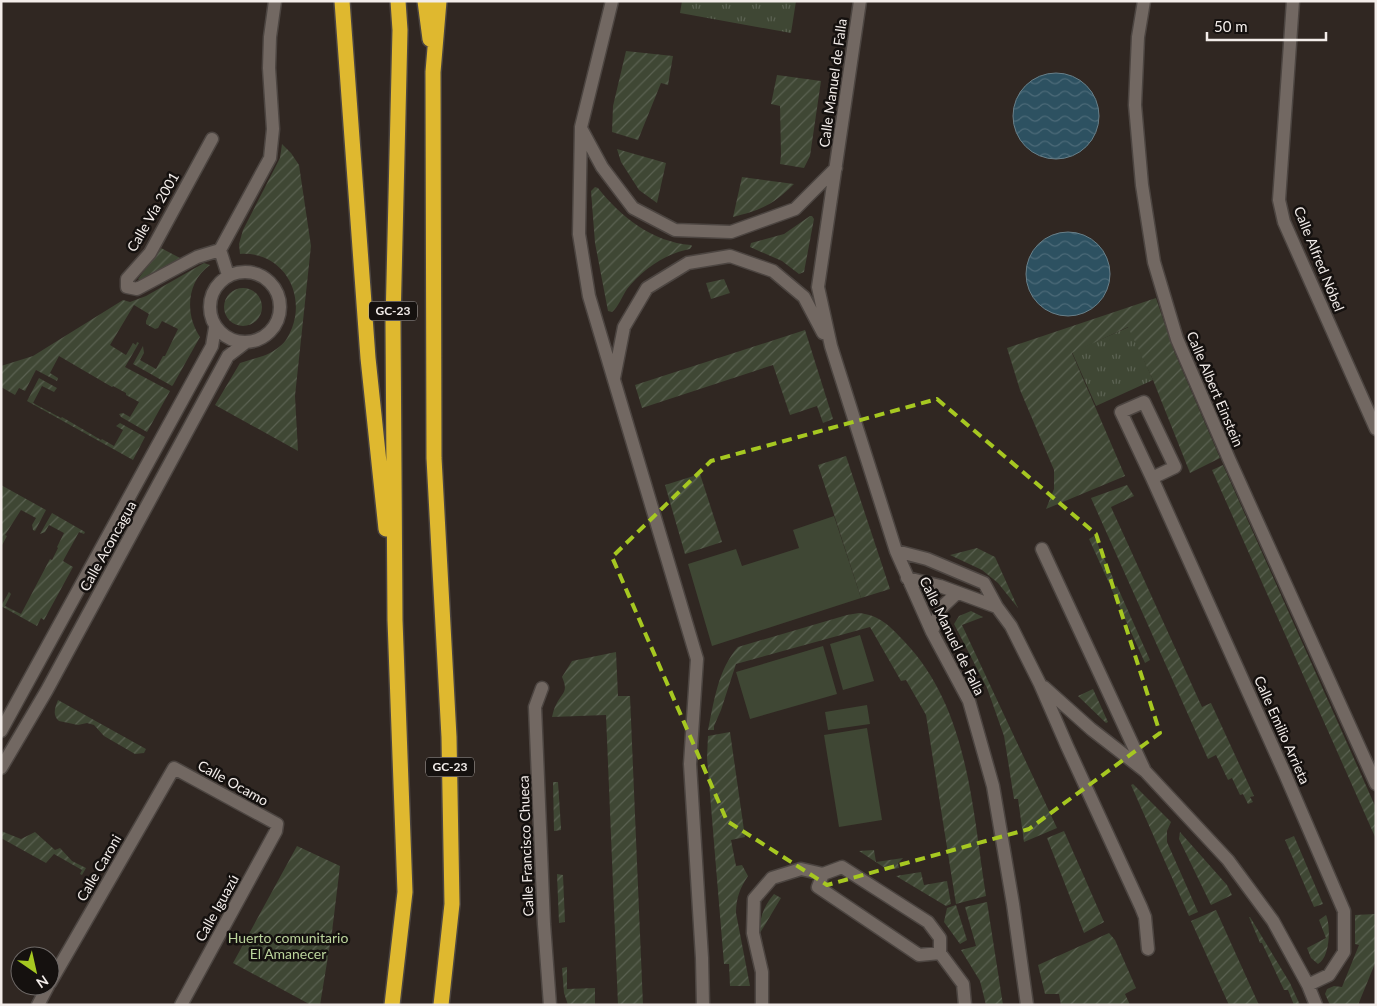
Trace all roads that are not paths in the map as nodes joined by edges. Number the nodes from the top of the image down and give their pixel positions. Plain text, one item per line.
1 (275, 1) edge
2 (342, 1) edge
3 (398, 1) edge
4 (426, 1) edge
5 (440, 1) edge
6 (612, 1) edge
7 (860, 1) edge
8 (1144, 1) edge
9 (1293, 1) edge
10 (433, 72) junction
11 (581, 127) junction
12 (212, 139) dead end
13 (836, 168) junction
14 (220, 250) junction
15 (228, 275) junction
16 (215, 328) junction
17 (245, 343) junction
18 (831, 346) junction
19 (613, 380) junction
20 (1376, 429) edge
21 (1152, 478) junction
22 (1042, 549) dead end
23 (896, 551) junction
24 (908, 578) junction
25 (957, 593) junction
26 (997, 607) junction
27 (395, 620) junction
28 (932, 632) junction
29 (1040, 684) junction
30 (542, 688) dead end
31 (1, 731) edge
32 (1371, 763) edge
33 (1, 768) edge
34 (174, 768) joint
35 (1145, 771) junction
36 (1376, 784) edge
37 (277, 824) joint
38 (823, 874) junction
39 (1148, 949) dead end
40 (940, 953) junction
41 (60, 966) edge
42 (1308, 985) junction
43 (181, 1005) edge
44 (392, 1005) edge
45 (441, 1005) edge
46 (550, 1005) edge
47 (703, 1005) edge
48 (762, 1005) edge
49 (964, 1005) edge
50 (1027, 1005) edge
51 (1316, 1005) edge

1 - 14 street
2 - 27 highway
3 - 27 highway, GC-23
4 - 10 highway, GC-23
5 - 10 highway
6 - 11 street, Calle Manuel de Falla
7 - 13 street, Calle Manuel de Falla
8 - 32 street, Calle Albert Einstein
9 - 20 street, Calle Alfred Nóbel
10 - 45 highway, GC-23
11 - 13 street, Calle Manuel de Falla
11 - 19 street, Calle Manuel de Falla
12 - 14 street, Calle Vía 2001
13 - 18 street, Calle Manuel de Falla
14 - 15 street
15 - 16 street
15 - 17 street
16 - 17 street
16 - 31 street, Calle Aconcagua
17 - 33 street, Calle Aconcagua
18 - 19 street, Calle Manuel de Falla
18 - 23 street, Calle Manuel de Falla
19 - 47 street, Calle Manuel de Falla
21 - 21 street, Calle Emilio Arrieta
21 - 42 street, Calle Emilio Arrieta
22 - 35 street
23 - 24 street, Calle Manuel de Falla
23 - 26 street
24 - 25 street
24 - 28 street, Calle Manuel de Falla
25 - 26 street
25 - 28 street
26 - 29 street
27 - 44 highway, GC-23
28 - 50 street, Calle Manuel de Falla
29 - 35 street
29 - 39 street
30 - 46 street, Calle Francisco Chueca
32 - 36 street, Calle Albert Einstein
34 - 37 street, Calle Ocamo
34 - 41 street, Calle Caroni
35 - 42 street
37 - 43 street, Calle Iguazú
38 - 40 street
38 - 40 street
38 - 48 street
40 - 49 street
42 - 51 street

